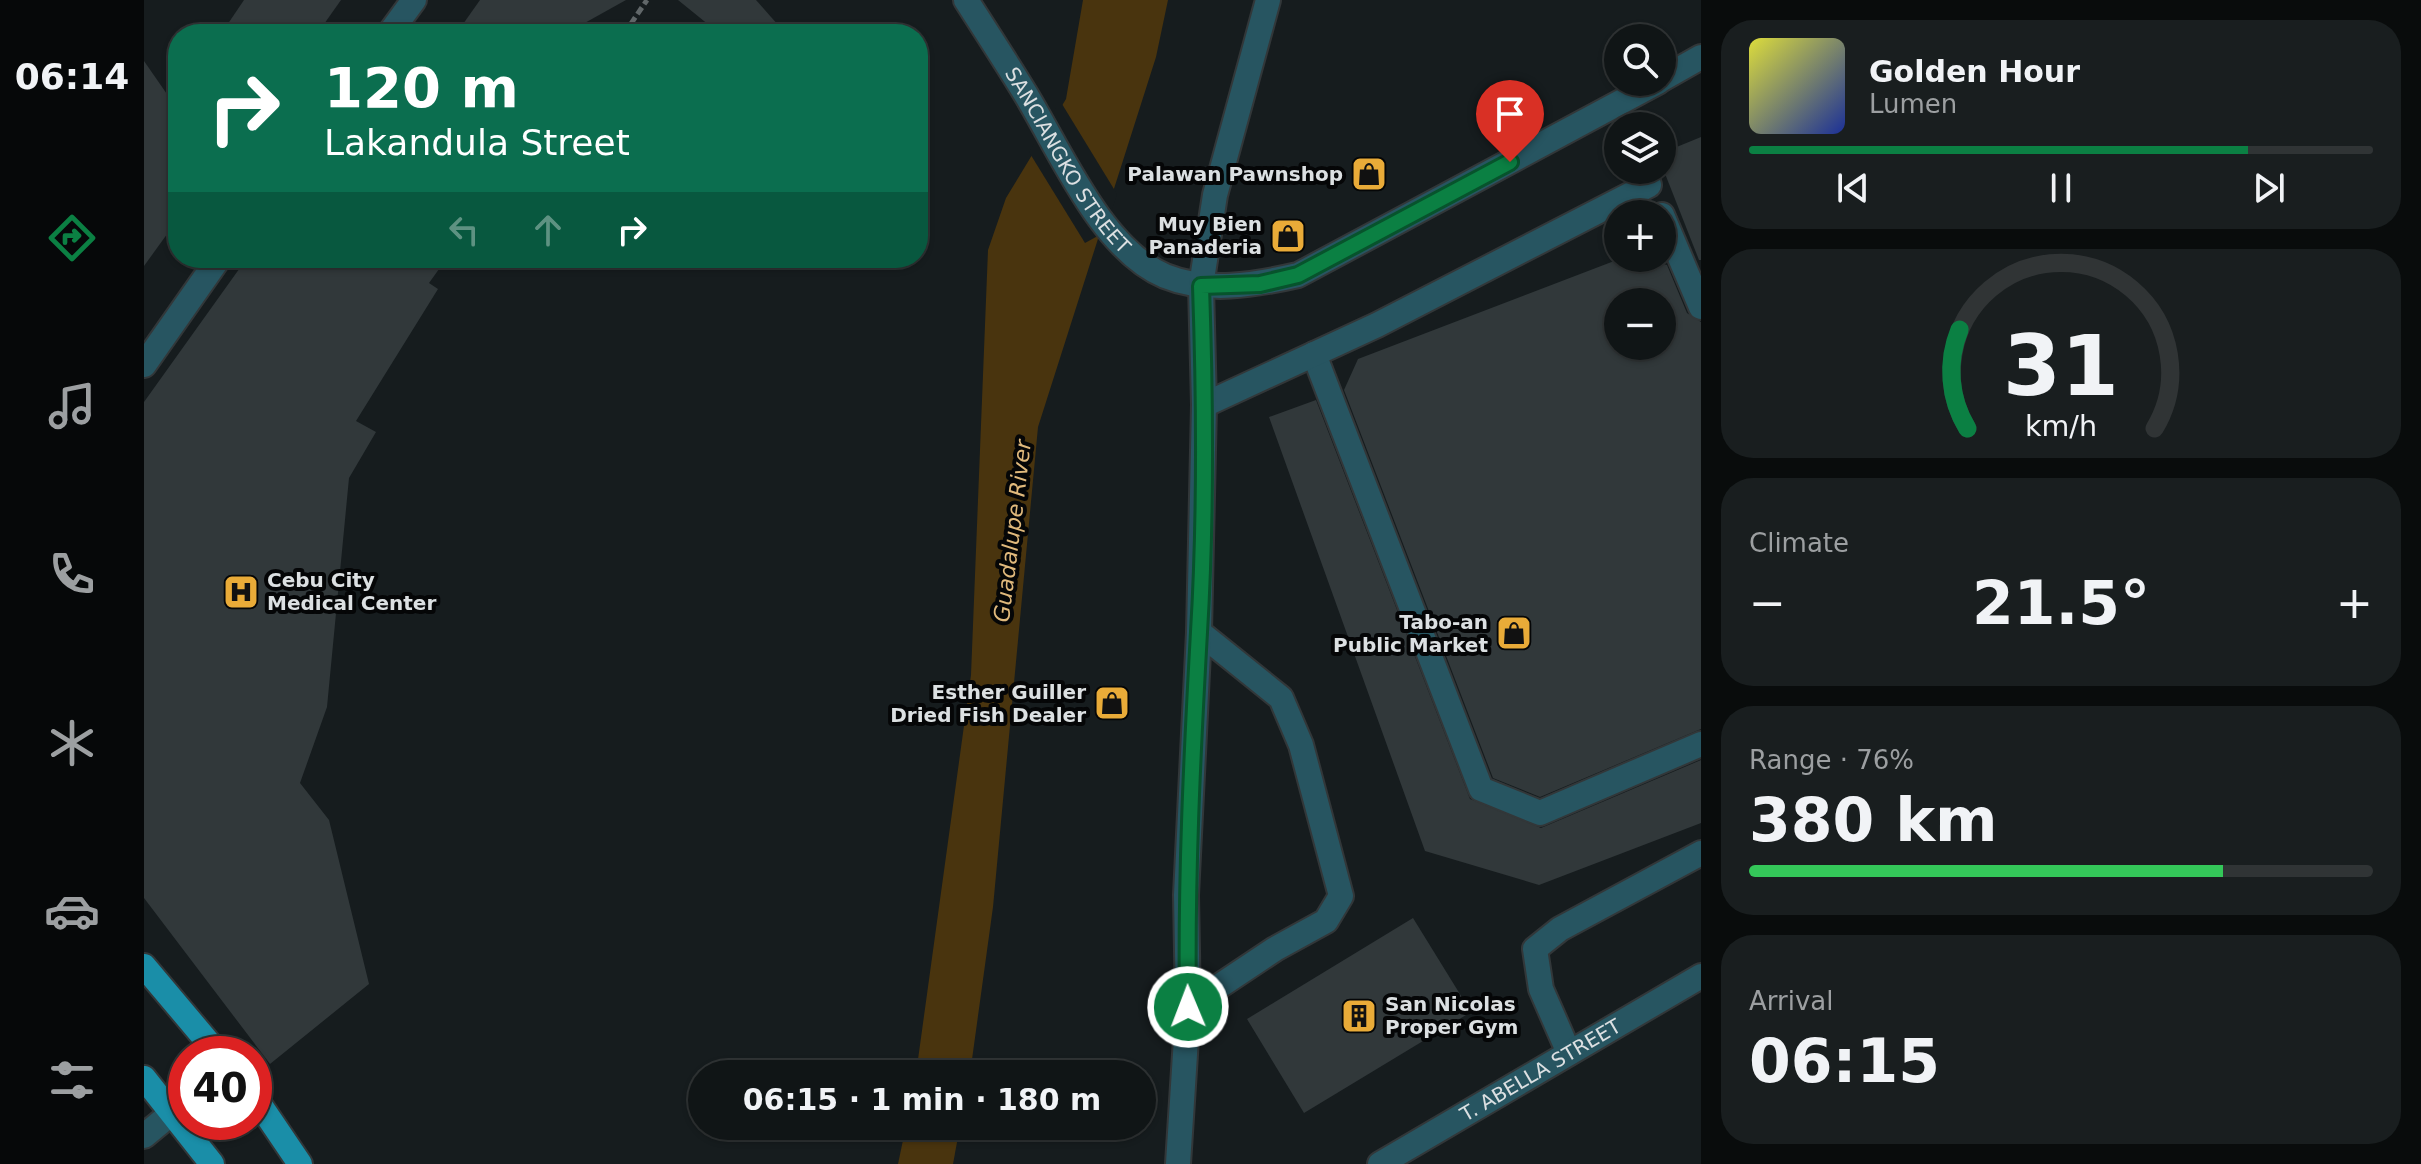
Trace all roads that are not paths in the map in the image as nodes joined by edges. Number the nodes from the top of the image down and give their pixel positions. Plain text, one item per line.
1 (414, 0) edge
2 (966, 0) edge
3 (1268, 0) edge
4 (396, 24) edge
5 (1701, 57) edge
6 (1676, 72) edge
7 (1643, 96) edge
8 (1625, 112) edge
9 (1604, 124) edge
10 (1635, 184) edge
11 (1676, 247) edge
12 (212, 268) edge
13 (1201, 286) junction
14 (1701, 307) edge
15 (1314, 354) junction
16 (144, 365) edge
17 (1204, 405) junction
18 (1199, 632) junction
19 (1701, 744) edge
20 (1701, 853) edge
21 (144, 966) edge
22 (1701, 976) edge
23 (1188, 1007) junction
24 (203, 1036) edge
25 (1569, 1053) junction
26 (144, 1078) edge
27 (168, 1106) edge
28 (168, 1116) edge
29 (272, 1123) edge
30 (144, 1136) edge
31 (194, 1140) edge
32 (212, 1164) edge
33 (300, 1164) edge
34 (1178, 1164) edge
35 (1380, 1164) edge

1 - 4 street
2 - 13 street, SANCIANGKO STREET
3 - 13 street
5 - 6 street, SANCIANGKO STREET
7 - 8 street, SANCIANGKO STREET
9 - 13 street, SANCIANGKO STREET
10 - 15 street
11 - 14 street
12 - 16 street
13 - 17 street
15 - 17 street
15 - 19 street
17 - 18 street
18 - 23 street
18 - 23 street
20 - 25 street
21 - 24 main road
22 - 25 street, T. ABELLA STREET
23 - 34 street
25 - 35 street, T. ABELLA STREET
26 - 27 main road
28 - 30 street
29 - 33 main road
31 - 32 main road

